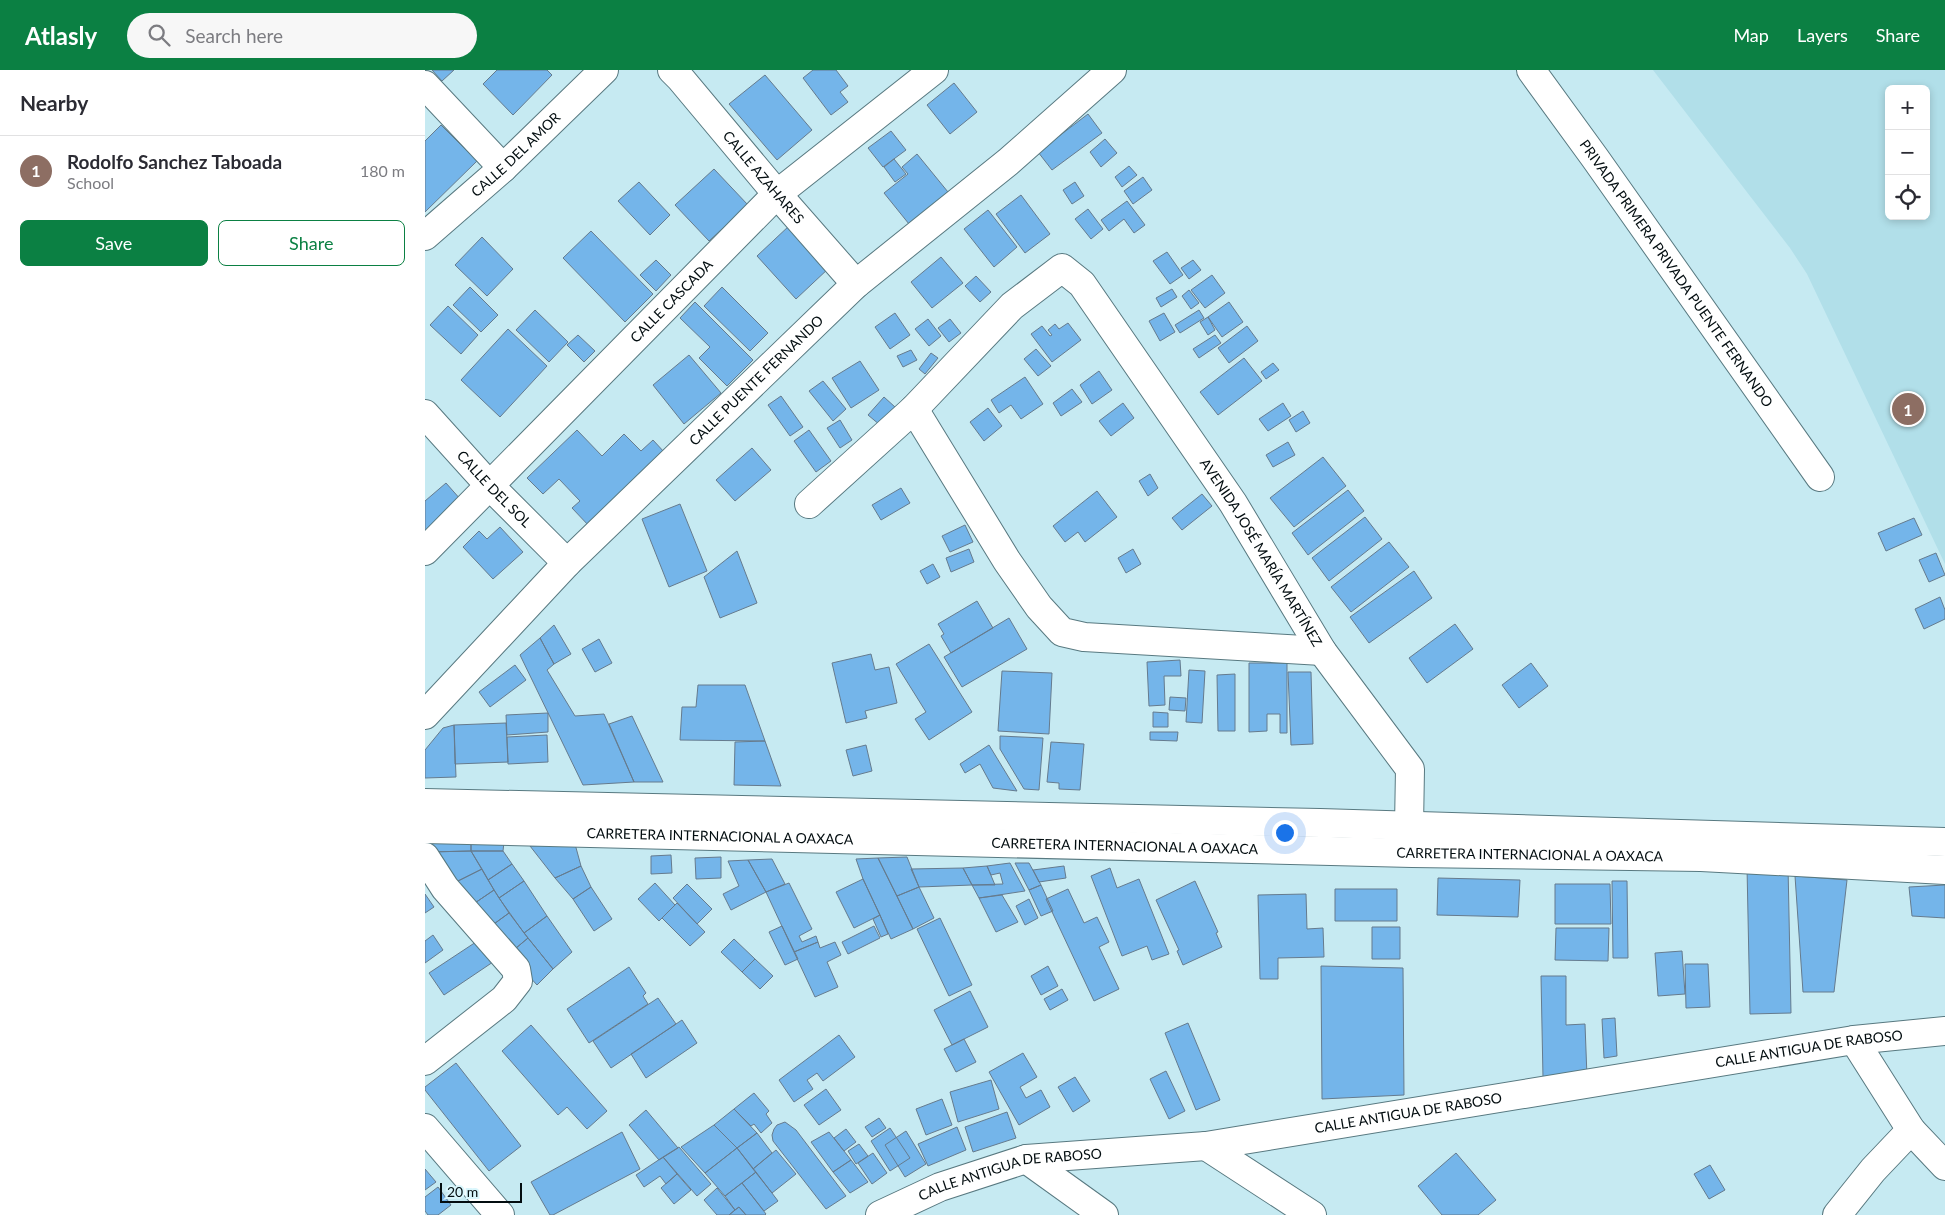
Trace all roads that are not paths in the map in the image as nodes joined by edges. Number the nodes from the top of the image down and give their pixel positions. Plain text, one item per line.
1 (604, 70) edge
2 (935, 70) edge
3 (1112, 70) edge
4 (1531, 70) edge
5 (681, 72) edge
6 (425, 85) edge
7 (503, 168) junction
8 (777, 194) junction
9 (425, 236) edge
10 (856, 284) junction
11 (914, 409) junction
12 (425, 414) edge
13 (1820, 477) dead end
14 (489, 485) junction
15 (809, 504) dead end
16 (425, 551) edge
17 (567, 563) junction
18 (1322, 651) junction
19 (425, 715) edge
20 (425, 803) edge
21 (1320, 823) junction
22 (1409, 826) junction
23 (425, 829) edge
24 (1945, 842) edge
25 (1319, 851) junction
26 (1412, 853) junction
27 (425, 857) edge
28 (1945, 870) edge
29 (1945, 1030) edge
30 (1854, 1040) junction
31 (425, 1061) edge
32 (425, 1128) edge
33 (1911, 1130) junction
34 (1206, 1146) junction
35 (1026, 1159) junction
36 (1945, 1166) edge
37 (500, 1215) edge
38 (880, 1215) edge
39 (1104, 1215) edge
40 (1312, 1215) edge
41 (1837, 1215) edge

1 - 7 street, CALLE DEL AMOR
2 - 8 street, CALLE CASCADA
3 - 10 street, CALLE PUENTE FERNANDO
4 - 13 street, PRIVADA PRIMERA PRIVADA PUENTE FERNANDO
5 - 8 street, CALLE AZAHARES
6 - 7 street
7 - 9 street, CALLE DEL AMOR
8 - 10 street, CALLE AZAHARES
8 - 14 street, CALLE CASCADA
10 - 17 street, CALLE PUENTE FERNANDO
11 - 15 street
11 - 18 street
11 - 18 street, AVENIDA JOSÉ MARÍA MARTÍNEZ
12 - 14 street, CALLE DEL SOL
14 - 16 street, CALLE CASCADA
14 - 17 street, CALLE DEL SOL
17 - 19 street, CALLE PUENTE FERNANDO
18 - 22 street, AVENIDA JOSÉ MARÍA MARTÍNEZ
20 - 21 street, CARRETERA INTERNACIONAL A OAXACA
21 - 22 street, CARRETERA INTERNACIONAL A OAXACA
21 - 25 street
22 - 24 street, CARRETERA INTERNACIONAL A OAXACA
22 - 26 street, AVENIDA JOSÉ MARÍA MARTÍNEZ
23 - 25 street, CARRETERA INTERNACIONAL A OAXACA
25 - 26 street, CARRETERA INTERNACIONAL A OAXACA
26 - 28 street, CARRETERA INTERNACIONAL A OAXACA
27 - 31 street
29 - 30 street, CALLE ANTIGUA DE RABOSO
30 - 33 street
30 - 34 street, CALLE ANTIGUA DE RABOSO
32 - 37 street
33 - 36 street
33 - 41 street
34 - 35 street, CALLE ANTIGUA DE RABOSO
34 - 40 street
35 - 38 street, CALLE ANTIGUA DE RABOSO
35 - 39 street

